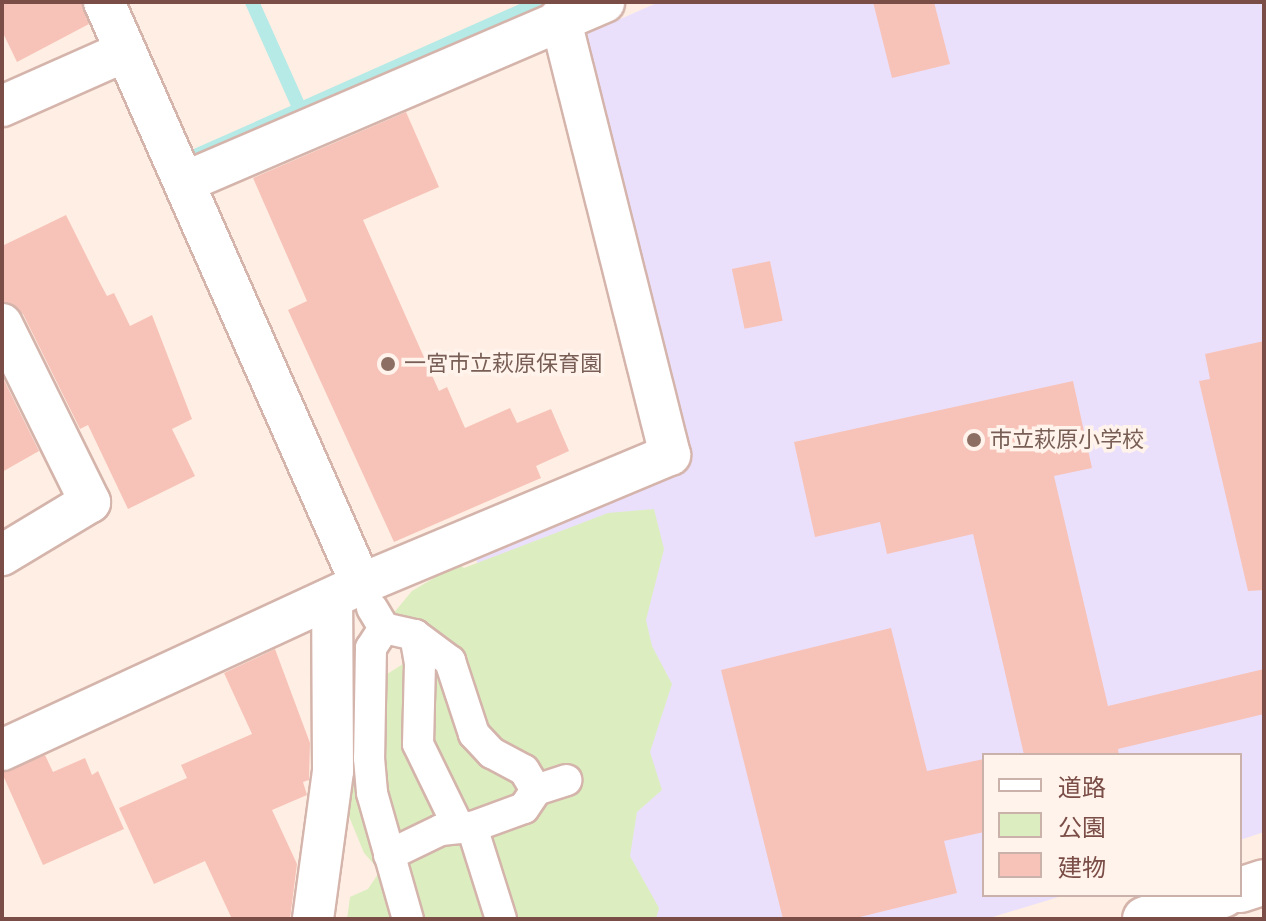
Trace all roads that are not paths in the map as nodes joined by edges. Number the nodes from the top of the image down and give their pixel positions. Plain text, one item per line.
1 (104, 2) edge
2 (604, 2) edge
3 (560, 18) junction
4 (124, 52) junction
5 (2, 106) edge
6 (185, 182) junction
7 (2, 324) edge
8 (2, 555) edge
9 (362, 605) junction
10 (415, 635) junction
11 (2, 750) edge
12 (566, 780) dead end
13 (536, 790) junction
14 (465, 828) junction
15 (389, 855) junction
16 (1264, 882) edge
17 (1242, 889) edge
18 (1216, 897) edge
19 (313, 919) edge
20 (408, 919) edge
21 (501, 919) edge
22 (1145, 919) edge

1 - 4 street
2 - 3 street
3 - 6 street
3 - 9 street
4 - 5 street
4 - 6 street
6 - 9 street
7 - 8 street
9 - 10 street
9 - 11 street
9 - 15 street
9 - 19 street
10 - 13 street
10 - 14 street
12 - 13 street
13 - 14 street
14 - 15 street
14 - 21 street
15 - 20 street
16 - 17 main road
18 - 22 main road

